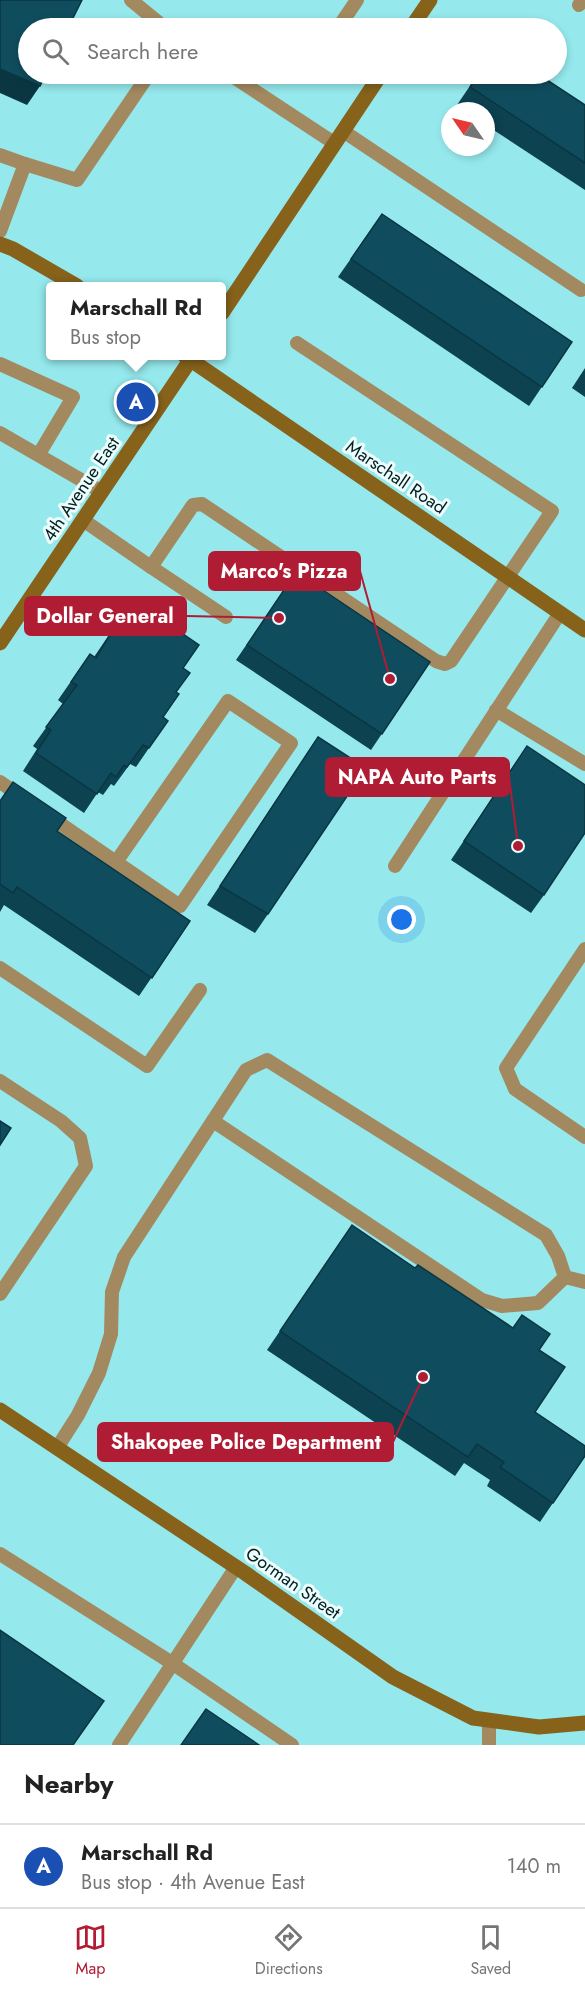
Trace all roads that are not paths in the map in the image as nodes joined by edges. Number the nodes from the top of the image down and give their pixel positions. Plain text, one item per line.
1 (131, 0) edge
2 (357, 0) edge
3 (430, 0) edge
4 (153, 18) edge
5 (345, 18) edge
6 (418, 18) edge
7 (142, 84) edge
8 (247, 84) edge
9 (374, 84) edge
10 (339, 137) junction
11 (0, 154) edge
12 (25, 164) junction
13 (0, 231) edge
14 (0, 244) edge
15 (70, 282) edge
16 (581, 290) dead end
17 (226, 307) edge
18 (297, 343) dead end
19 (188, 360) edge
20 (194, 360) edge
21 (0, 364) edge
22 (0, 433) edge
23 (39, 454) junction
24 (102, 492) junction
25 (83, 520) junction
26 (151, 567) junction
27 (508, 577) junction
28 (560, 613) junction
29 (226, 617) dead end
30 (585, 630) edge
31 (0, 643) edge
32 (496, 710) junction
33 (585, 764) edge
34 (0, 782) edge
35 (116, 862) junction
36 (395, 866) dead end
37 (585, 949) edge
38 (0, 968) edge
39 (200, 990) dead end
40 (0, 1081) edge
41 (213, 1121) junction
42 (585, 1137) edge
43 (565, 1277) junction
44 (585, 1282) edge
45 (1, 1292) edge
46 (0, 1410) edge
47 (57, 1448) junction
48 (0, 1554) edge
49 (236, 1567) junction
50 (172, 1663) junction
51 (489, 1721) junction
52 (585, 1723) edge
53 (119, 1745) edge
54 (292, 1745) edge
55 (489, 1745) edge

1 - 4 lane
2 - 5 lane
3 - 6 street
7 - 12 lane
8 - 10 lane
9 - 10 street
10 - 16 lane
10 - 17 street
11 - 12 lane
12 - 13 lane
14 - 15 street
18 - 27 lane
19 - 24 street, 4th Avenue East
20 - 27 street, Marschall Road
21 - 23 lane
22 - 23 lane
23 - 24 lane
24 - 25 street, 4th Avenue East
25 - 26 lane
25 - 31 street, 4th Avenue East
26 - 27 lane
26 - 29 lane
27 - 28 street, Marschall Road
28 - 30 street, Marschall Road
28 - 32 lane
32 - 33 lane
32 - 36 lane
34 - 35 lane
35 - 35 lane
37 - 42 lane
38 - 39 lane
40 - 45 lane
41 - 43 lane
41 - 43 lane
41 - 47 lane
43 - 44 lane
46 - 47 street, Gorman Street
47 - 49 street, Gorman Street
48 - 50 lane
49 - 50 lane
49 - 51 street, Gorman Street
50 - 53 lane
50 - 54 lane
51 - 52 street, Gorman Street
51 - 55 lane

